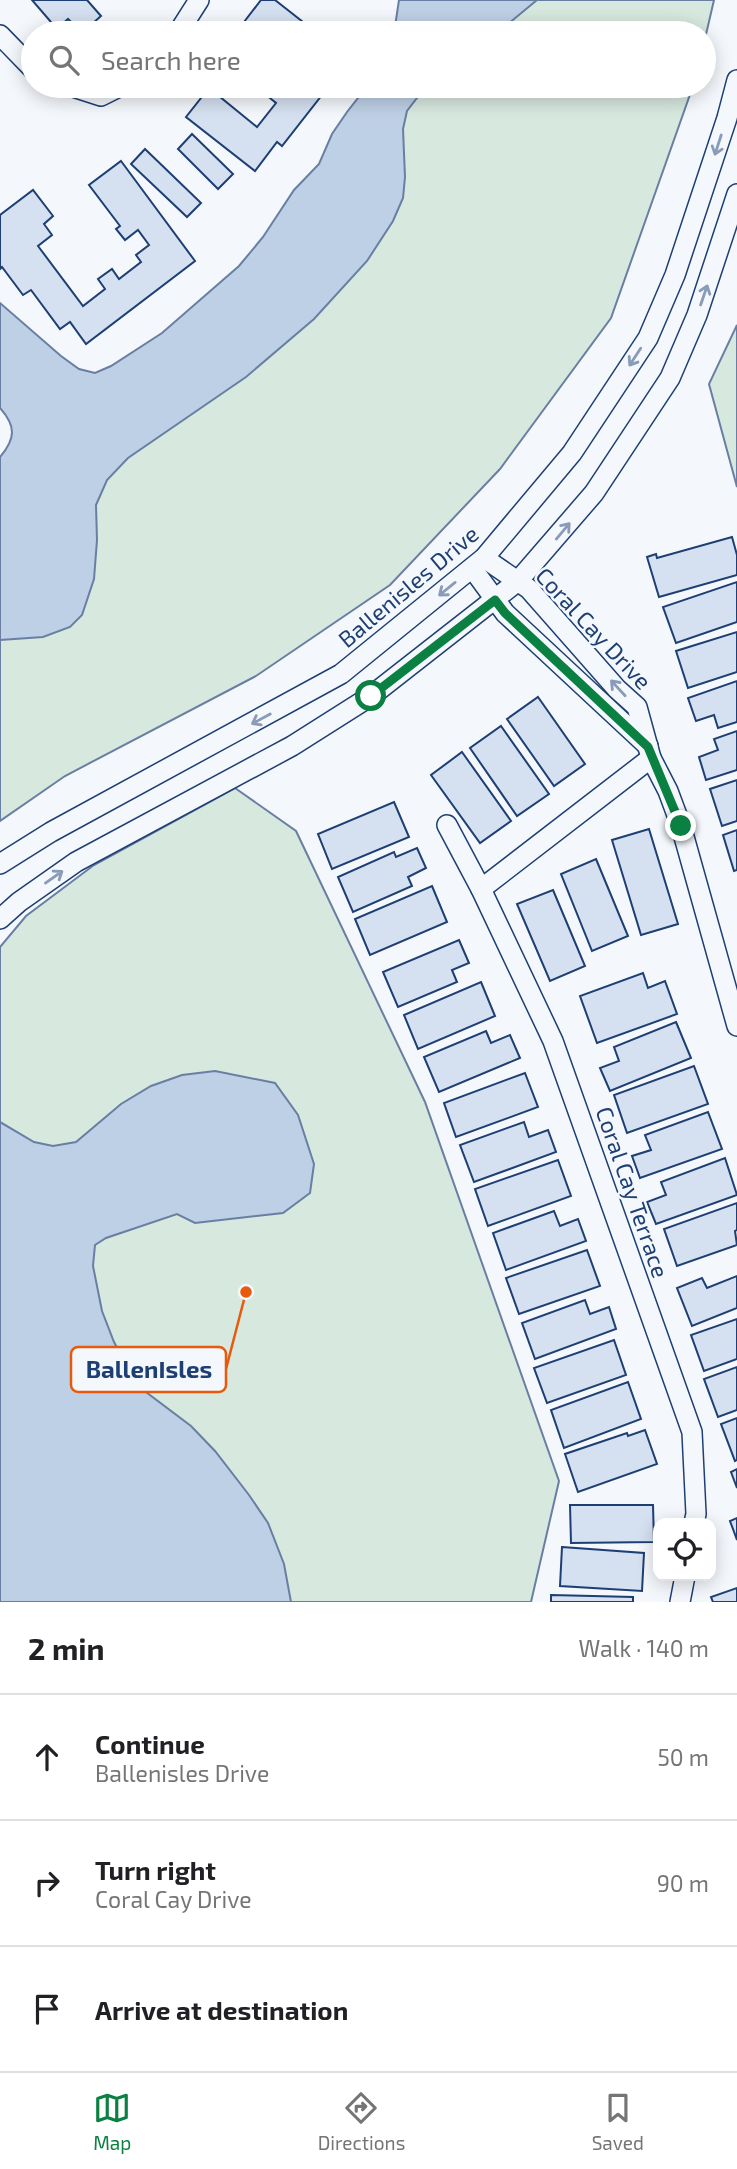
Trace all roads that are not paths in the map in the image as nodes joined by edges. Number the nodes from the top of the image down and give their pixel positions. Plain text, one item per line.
1 (199, 0) edge
2 (186, 21) edge
3 (0, 36) edge
4 (21, 57) edge
5 (736, 86) edge
6 (737, 194) edge
7 (478, 563) junction
8 (518, 581) junction
9 (495, 600) junction
10 (650, 752) junction
11 (447, 825) dead end
12 (0, 864) edge
13 (481, 888) junction
14 (0, 919) edge
15 (737, 1026) edge
16 (695, 1518) edge
17 (684, 1581) edge
18 (680, 1602) edge

1 - 2 street
3 - 4 street
5 -> 7 street, Ballenisles Drive
8 -> 6 street
7 - 8 street, Coral Cay Drive
7 - 9 street, Coral Cay Drive
7 -> 12 street, Ballenisles Drive
8 - 9 street
10 -> 8 street, Coral Cay Drive
9 - 10 street, Coral Cay Drive
14 -> 9 street
10 - 13 street
10 - 15 street, Coral Cay Drive
11 - 13 street, Coral Cay Terrace
13 - 16 street, Coral Cay Terrace
17 - 18 street

